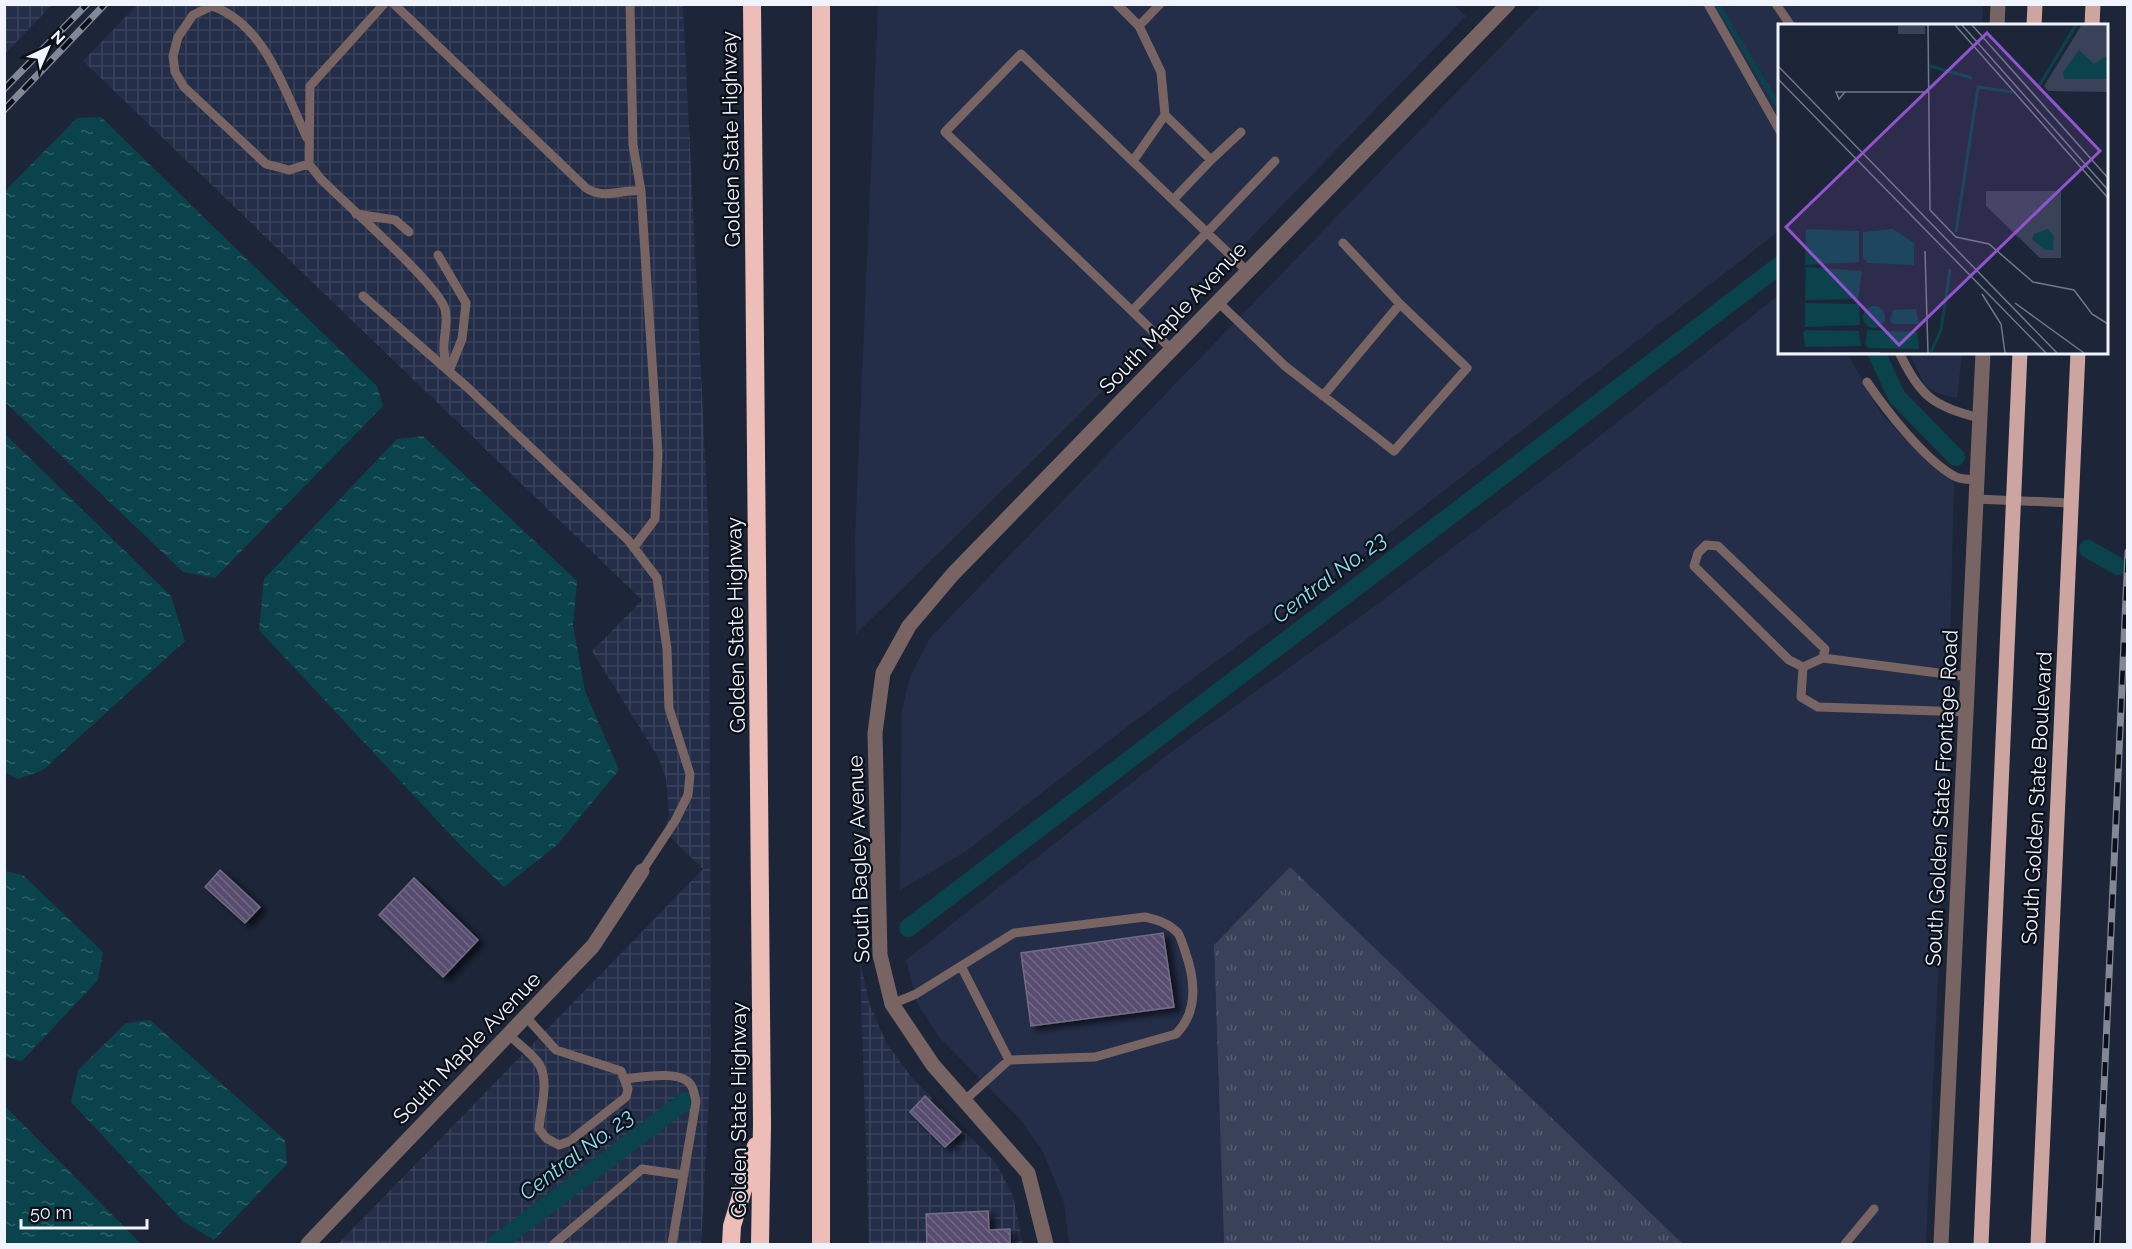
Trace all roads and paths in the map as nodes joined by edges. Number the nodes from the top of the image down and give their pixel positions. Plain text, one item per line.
1 (384, 4) edge
2 (394, 4) edge
3 (630, 4) edge
4 (752, 4) edge
5 (821, 4) edge
6 (1117, 4) edge
7 (1160, 4) edge
8 (1708, 4) edge
9 (1776, 4) edge
10 (1998, 4) edge
11 (2035, 4) edge
12 (2093, 4) edge
13 (1502, 7) edge
14 (1790, 24) edge
15 (1997, 24) edge
16 (2034, 24) edge
17 (2092, 24) edge
18 (1139, 26) junction
19 (1164, 115) junction
20 (1778, 129) edge
21 (1241, 132) dead end
22 (308, 140) junction
23 (1211, 160) junction
24 (1133, 161) junction
25 (1275, 161) dead end
26 (309, 164) junction
27 (641, 190) junction
28 (1173, 200) junction
29 (356, 214) junction
30 (409, 232) dead end
31 (1207, 232) junction
32 (1343, 243) dead end
33 (438, 255) dead end
34 (1248, 272) junction
35 (363, 296) dead end
36 (1218, 302) junction
37 (1400, 304) junction
38 (1132, 311) junction
39 (1172, 350) junction
40 (1900, 354) edge
41 (1983, 354) edge
42 (2020, 354) edge
43 (2078, 354) edge
44 (449, 371) junction
45 (1867, 382) dead end
46 (1323, 396) junction
47 (1980, 418) junction
48 (1977, 480) junction
49 (1976, 499) junction
50 (2014, 502) junction
51 (2071, 503) junction
52 (634, 547) junction
53 (1822, 658) junction
54 (1803, 667) junction
55 (883, 673) joint
56 (1969, 677) junction
57 (1967, 712) junction
58 (642, 871) joint
59 (961, 966) junction
60 (892, 1004) junction
61 (526, 1017) junction
62 (509, 1035) junction
63 (1009, 1060) junction
64 (626, 1079) junction
65 (965, 1100) junction
66 (762, 1124) junction
67 (684, 1175) junction
68 (1874, 1209) dead end
69 (308, 1245) edge
70 (554, 1245) edge
71 (672, 1245) edge
72 (731, 1245) edge
73 (760, 1245) edge
74 (820, 1245) edge
75 (1046, 1245) edge
76 (1845, 1245) edge
77 (1941, 1245) edge
78 (1981, 1245) edge
79 (2038, 1245) edge

1 - 22 lane
2 - 27 lane
3 - 27 lane
4 - 66 highway, Golden State Highway
5 - 74 highway
6 - 18 lane
7 - 18 lane
8 - 20 lane
9 - 14 lane
10 - 15 street
11 - 16 main road
12 - 17 main road
13 - 34 street, South Maple Avenue
18 - 19 lane
19 - 23 lane
19 - 24 lane
21 - 23 lane
22 - 26 lane
22 - 26 lane
23 - 28 lane
24 - 28 lane
24 - 38 lane
25 - 31 lane
26 - 29 lane
27 - 52 lane
28 - 31 lane
29 - 30 lane
29 - 44 lane
31 - 34 lane
31 - 38 lane
32 - 37 lane
33 - 44 lane
34 - 36 street, South Maple Avenue
35 - 44 lane
36 - 39 street, South Maple Avenue
36 - 46 lane
37 - 46 lane
37 - 46 lane
38 - 39 lane
39 - 55 street, South Maple Avenue
40 - 47 lane
41 - 47 street, South Golden State Frontage Road
42 - 50 main road, South Golden State Boulevard
43 - 51 main road, South Golden State Boulevard
44 - 52 lane
45 - 48 lane
47 - 48 street, South Golden State Frontage Road
48 - 49 street, South Golden State Frontage Road
49 - 50 lane
49 - 56 street, South Golden State Frontage Road
50 - 51 lane
50 - 78 main road, South Golden State Boulevard
51 - 79 main road, South Golden State Boulevard
52 - 58 lane
53 - 54 lane
53 - 54 lane
53 - 56 lane
54 - 57 lane
55 - 60 street, South Bagley Avenue
56 - 57 street, South Golden State Frontage Road
57 - 77 street, South Golden State Frontage Road
58 - 61 street, South Maple Avenue
59 - 60 lane
59 - 63 lane
59 - 63 lane
60 - 65 street, South Bagley Avenue
61 - 62 street, South Maple Avenue
61 - 64 lane
62 - 64 lane
62 - 69 street, South Maple Avenue
63 - 65 lane
64 - 67 lane
65 - 75 street, South Bagley Avenue
66 - 72 highway
66 - 73 highway, Golden State Highway
67 - 70 lane
67 - 71 lane
68 - 76 lane

